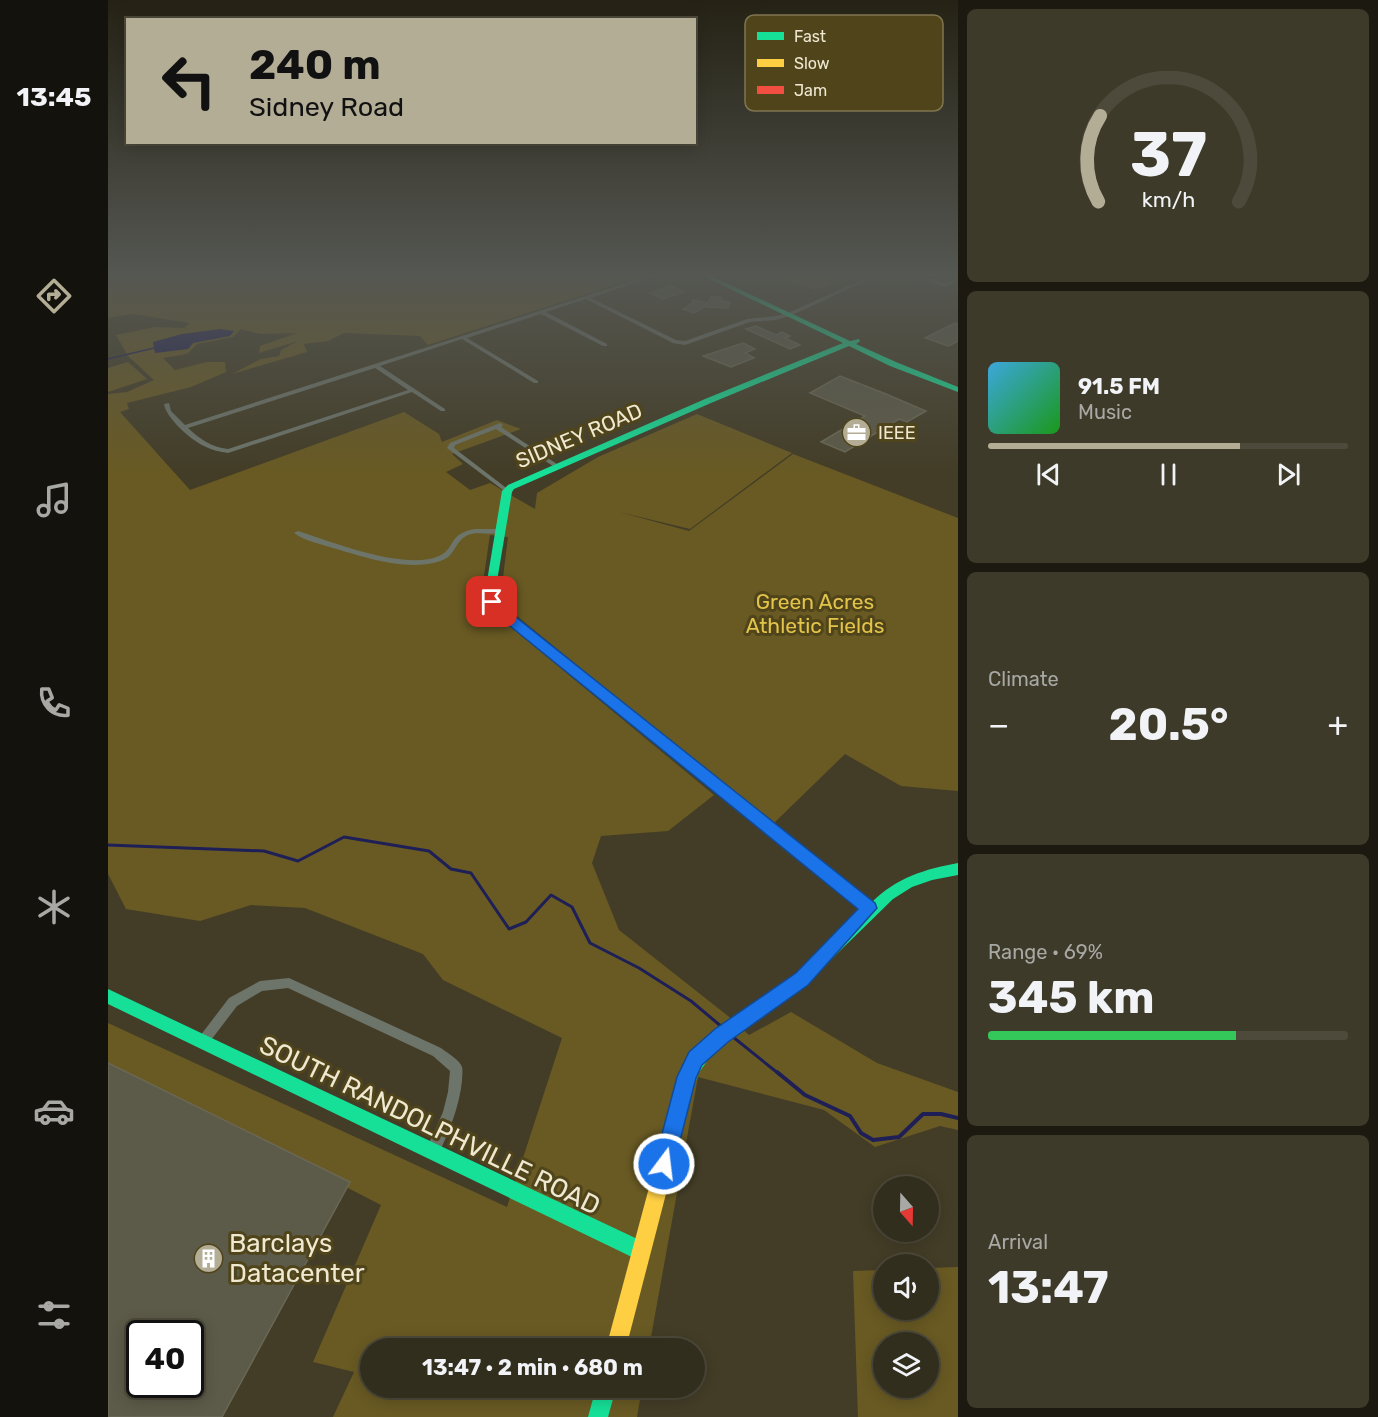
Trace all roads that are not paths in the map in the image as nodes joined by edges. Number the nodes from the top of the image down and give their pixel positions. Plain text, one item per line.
1 (449, 341) edge
2 (469, 341) edge
3 (598, 341) edge
4 (676, 341) edge
5 (692, 341) edge
6 (852, 342) junction
7 (605, 345) dead end
8 (375, 365) junction
9 (536, 382) dead end
10 (958, 384) edge
11 (413, 390) junction
12 (958, 390) edge
13 (167, 404) dead end
14 (443, 410) dead end
15 (185, 427) junction
16 (558, 466) junction
17 (507, 491) junction
18 (498, 531) junction
19 (298, 533) dead end
20 (958, 868) edge
21 (869, 908) junction
22 (108, 996) edge
23 (204, 1040) junction
24 (432, 1152) junction
25 (641, 1251) junction
26 (619, 1338) edge
27 (603, 1398) edge
28 (598, 1417) edge

1 - 8 street
2 - 9 street
3 - 7 street
4 - 5 street
6 - 10 main road
6 - 12 main road
6 - 16 main road, SIDNEY ROAD
8 - 11 street
8 - 15 street
11 - 14 street
11 - 15 street
13 - 15 street
16 - 17 main road, SIDNEY ROAD
16 - 17 street
17 - 18 main road, SIDNEY ROAD
18 - 19 street
18 - 21 main road, SIDNEY ROAD
20 - 21 main road
21 - 25 main road
22 - 23 main road, SOUTH RANDOLPHVILLE ROAD
23 - 24 main road, SOUTH RANDOLPHVILLE ROAD
23 - 24 street
24 - 25 main road, SOUTH RANDOLPHVILLE ROAD
25 - 26 main road
27 - 28 main road

